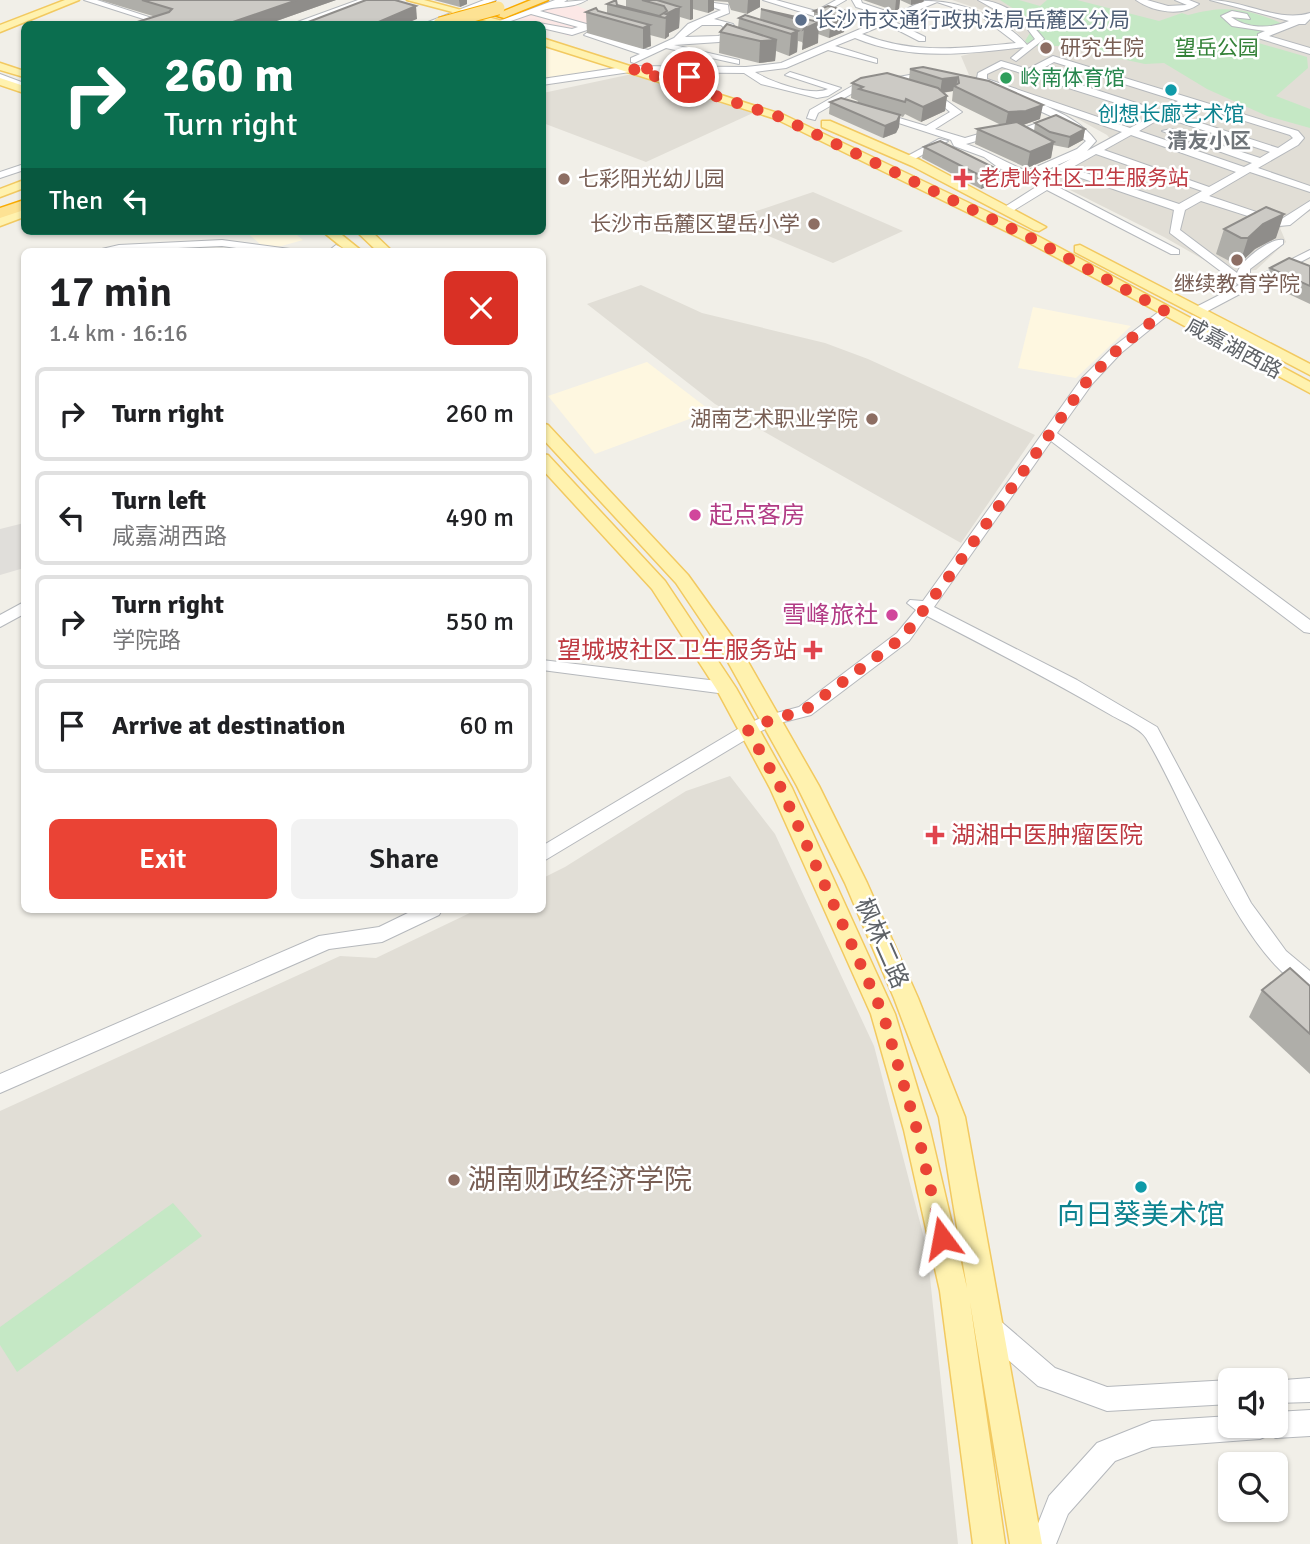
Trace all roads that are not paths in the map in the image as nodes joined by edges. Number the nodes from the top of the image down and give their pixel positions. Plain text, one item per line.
1 (66, 0) edge
2 (74, 0) edge
3 (82, 0) edge
4 (88, 0) edge
5 (356, 0) edge
6 (366, 0) edge
7 (404, 0) edge
8 (412, 0) edge
9 (564, 0) edge
10 (583, 0) edge
11 (697, 0) edge
12 (767, 0) edge
13 (842, 0) edge
14 (858, 0) edge
15 (934, 0) edge
16 (939, 0) edge
17 (982, 0) edge
18 (1140, 0) edge
19 (1179, 0) edge
20 (1214, 0) edge
21 (537, 3) edge
22 (895, 3) dead end
23 (905, 7) dead end
24 (805, 10) junction
25 (577, 11) dead end
26 (784, 14) edge
27 (817, 14) junction
28 (1310, 16) edge
29 (456, 17) edge
30 (498, 17) edge
31 (828, 19) edge
32 (891, 19) junction
33 (146, 21) edge
34 (156, 21) edge
35 (295, 21) edge
36 (305, 21) edge
37 (465, 21) edge
38 (695, 21) junction
39 (1299, 21) junction
40 (678, 22) edge
41 (1310, 24) edge
42 (546, 26) edge
43 (1259, 26) dead end
44 (0, 27) edge
45 (603, 29) edge
46 (1276, 30) junction
47 (615, 32) edge
48 (748, 32) edge
49 (855, 32) junction
50 (546, 35) edge
51 (588, 35) edge
52 (675, 37) junction
53 (734, 38) junction
54 (922, 39) dead end
55 (546, 42) edge
56 (654, 42) dead end
57 (667, 45) junction
58 (833, 45) junction
59 (1034, 46) junction
60 (1310, 51) edge
61 (649, 53) junction
62 (850, 53) junction
63 (1053, 59) junction
64 (665, 61) junction
65 (874, 61) dead end
66 (736, 62) dead end
67 (832, 62) dead end
68 (0, 63) edge
69 (632, 64) junction
70 (694, 65) dead end
71 (1007, 65) junction
72 (21, 68) edge
73 (746, 70) junction
74 (1029, 72) junction
75 (21, 73) edge
76 (790, 75) dead end
77 (0, 77) edge
78 (944, 79) edge
79 (546, 81) edge
80 (888, 82) junction
81 (21, 84) edge
82 (975, 86) edge
83 (914, 91) edge
84 (927, 95) edge
85 (952, 95) edge
86 (940, 99) junction
87 (1186, 100) junction
88 (835, 103) junction
89 (849, 105) edge
90 (1172, 108) junction
91 (870, 112) edge
92 (1161, 114) junction
93 (1234, 114) junction
94 (812, 118) junction
95 (1060, 118) junction
96 (1144, 124) junction
97 (1222, 125) junction
98 (1239, 126) junction
99 (1205, 128) junction
100 (929, 130) junction
101 (1016, 131) junction
102 (1131, 131) junction
103 (956, 137) junction
104 (1299, 137) junction
105 (1034, 144) edge
106 (1306, 148) dead end
107 (1052, 150) edge
108 (1095, 150) junction
109 (1279, 152) junction
110 (1072, 155) junction
111 (907, 159) junction
112 (1261, 162) junction
113 (21, 168) edge
114 (1247, 170) junction
115 (21, 174) edge
116 (1027, 175) junction
117 (0, 177) edge
118 (21, 185) edge
119 (1046, 186) junction
120 (1310, 189) edge
121 (0, 193) edge
122 (1206, 194) junction
123 (21, 197) edge
124 (0, 204) edge
125 (1310, 204) edge
126 (1180, 208) junction
127 (21, 210) edge
128 (21, 210) edge
129 (1006, 210) junction
130 (0, 213) edge
131 (0, 220) edge
132 (319, 235) edge
133 (335, 235) edge
134 (351, 235) edge
135 (367, 235) edge
136 (1189, 242) junction
137 (1279, 242) dead end
138 (119, 248) edge
139 (260, 248) edge
140 (335, 248) edge
141 (351, 248) edge
142 (367, 248) edge
143 (382, 248) edge
144 (1310, 253) edge
145 (1246, 285) junction
146 (1165, 311) junction
147 (1198, 311) junction
148 (1310, 370) edge
149 (1310, 388) edge
150 (546, 432) edge
151 (1050, 434) junction
152 (546, 463) edge
153 (920, 606) junction
154 (21, 609) edge
155 (0, 622) edge
156 (1310, 628) edge
157 (546, 666) edge
158 (726, 688) junction
159 (771, 720) junction
160 (748, 730) junction
161 (546, 853) edge
162 (426, 913) edge
163 (1310, 982) edge
164 (0, 1084) edge
165 (989, 1327) junction
166 (1310, 1390) edge
167 (1288, 1391) edge
168 (1218, 1393) edge
169 (1310, 1423) edge
170 (1288, 1424) edge
171 (1218, 1429) edge
172 (989, 1544) edge
173 (1026, 1544) edge
174 (1043, 1544) edge

1 - 44 main road
2 - 44 main road
3 - 33 street
4 - 34 street
5 - 35 street
6 - 36 street
7 - 29 main road
8 - 29 main road
9 - 21 street
10 - 21 street
11 - 38 street
12 - 24 street
13 - 27 street
14 - 32 street
15 - 32 street
16 - 49 street
17 - 59 street
18 - 19 street
20 - 39 street
21 - 25 street
21 - 30 highway
21 - 42 street
22 - 23 street
24 - 26 street
24 - 27 street
27 - 31 street
28 - 39 street
29 - 30 highway, bridge
29 - 30 main road
30 - 37 highway, bridge
32 - 49 street
32 - 54 street
38 - 40 street
38 - 52 street
38 - 53 street
39 - 41 street
39 - 46 street
43 - 46 street
45 - 47 street
46 - 60 street
48 - 53 street
49 - 58 street
50 - 69 main road, 咸嘉湖西路
51 - 61 street
52 - 53 street
52 - 57 street
55 - 69 main road, 咸嘉湖西路
56 - 57 street
57 - 61 street
57 - 66 street
58 - 62 street
58 - 73 street
59 - 63 street
59 - 71 street
61 - 64 street
61 - 69 street
62 - 65 street
62 - 67 street
63 - 74 street
63 - 87 street
64 - 69 main road, 咸嘉湖西路
64 - 70 street
64 - 73 street
64 - 94 main road, 咸嘉湖西路
68 - 72 main road
68 - 75 main road
69 - 79 street
69 - 146 main road, 咸嘉湖西路
71 - 74 street
71 - 102 street
73 - 76 street
74 - 92 street
77 - 81 main road
78 - 80 street
80 - 83 street
80 - 88 street
82 - 95 street
84 - 86 street
85 - 86 street
86 - 100 street
87 - 90 street
87 - 93 street
88 - 89 street
88 - 94 street
90 - 92 street
90 - 97 street
91 - 100 street
92 - 96 street
92 - 99 street
93 - 98 street
93 - 104 street
94 - 111 main road, 咸嘉湖西路
95 - 101 street
95 - 110 street
96 - 102 street
96 - 112 street
97 - 98 street
97 - 99 street
98 - 104 street
99 - 109 street
100 - 103 street
101 - 103 street
101 - 105 street
102 - 108 street
102 - 114 street
103 - 111 street
103 - 116 street
104 - 106 street
104 - 109 street
107 - 110 street
108 - 122 street
108 - 126 street
109 - 112 street
110 - 116 street
111 - 129 main road, 咸嘉湖西路
112 - 114 street
113 - 117 street
114 - 120 street
114 - 122 street
115 - 117 street
116 - 119 street
118 - 121 main road
119 - 129 street
119 - 136 street
122 - 125 street
122 - 126 street
123 - 124 highway
126 - 136 street
127 - 130 highway
128 - 131 main road
129 - 147 main road, 咸嘉湖西路
132 - 140 main road
133 - 141 main road
134 - 142 main road
135 - 143 main road
136 - 145 street
137 - 145 street
138 - 139 street
144 - 145 street
145 - 147 street
146 - 149 main road, 咸嘉湖西路
146 - 151 street
147 - 148 main road, 咸嘉湖西路
150 - 159 main road, 枫林二路
151 - 153 street
151 - 156 street
152 - 158 main road, 枫林二路
153 - 159 street
153 - 163 street
154 - 155 street
157 - 158 street
158 - 160 main road, 枫林二路
159 - 160 street
159 - 165 main road, 枫林二路
160 - 161 street
160 - 172 main road, 枫林二路
162 - 164 street
165 - 168 street
165 - 173 main road, 枫林二路
166 - 167 street
169 - 170 street
171 - 174 street

